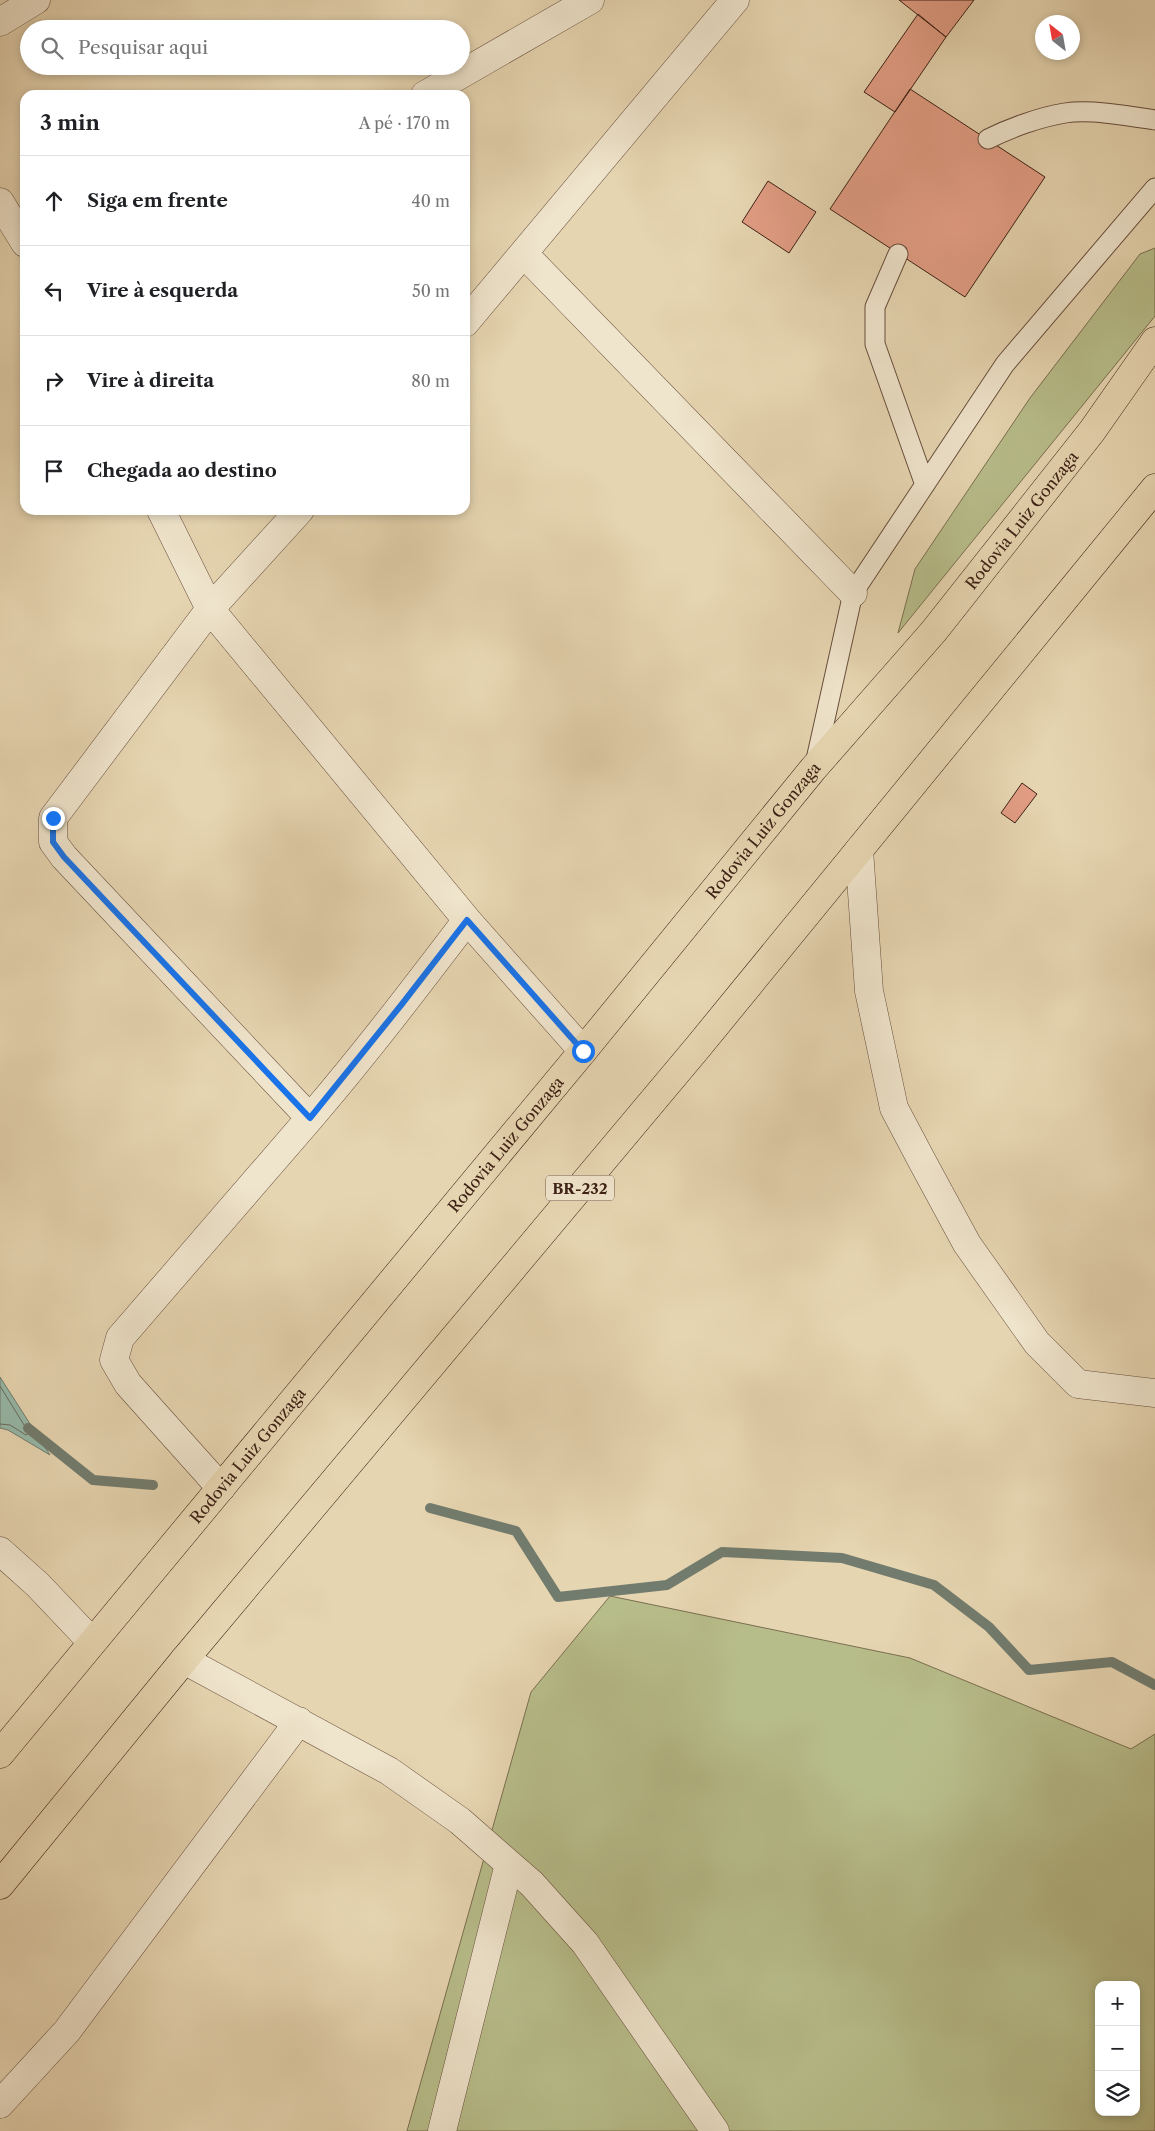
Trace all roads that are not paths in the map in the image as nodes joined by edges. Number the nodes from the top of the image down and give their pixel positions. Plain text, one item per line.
1 (36, 0) edge
2 (590, 0) edge
3 (735, 0) edge
4 (0, 22) edge
5 (470, 69) edge
6 (460, 75) edge
7 (434, 90) edge
8 (1155, 120) edge
9 (988, 139) dead end
10 (1155, 188) edge
11 (0, 202) edge
12 (20, 235) edge
13 (524, 254) junction
14 (898, 254) dead end
15 (470, 317) edge
16 (1155, 341) edge
17 (925, 485) junction
18 (1151, 502) edge
19 (163, 515) edge
20 (295, 515) edge
21 (853, 593) junction
22 (210, 609) junction
23 (813, 770) junction
24 (859, 850) junction
25 (467, 920) junction
26 (583, 1051) junction
27 (310, 1118) junction
28 (1155, 1393) edge
29 (221, 1488) junction
30 (0, 1551) edge
31 (92, 1642) junction
32 (184, 1660) junction
33 (299, 1721) junction
34 (0, 1754) edge
35 (509, 1864) junction
36 (0, 1885) edge
37 (0, 2104) edge
38 (442, 2131) edge
39 (715, 2131) edge

1 - 4 street
2 - 5 street
3 - 13 street
6 - 7 street
8 - 9 lane
10 - 17 lane
11 - 12 street
13 - 15 street
13 - 21 street
14 - 17 lane
16 - 23 highway, Rodovia Luiz Gonzaga
17 - 21 lane
18 - 24 highway, BR-232
19 - 22 street
20 - 22 street
21 - 23 lane
22 - 25 street
22 - 27 street
23 - 26 highway, Rodovia Luiz Gonzaga
24 - 28 street
24 - 32 highway, BR-232
25 - 26 street
25 - 27 street
26 - 29 highway, Rodovia Luiz Gonzaga
27 - 29 street
29 - 31 highway, Rodovia Luiz Gonzaga
30 - 31 street
31 - 34 highway, Rodovia Luiz Gonzaga
32 - 33 street
32 - 36 highway, BR-232
33 - 35 street
33 - 37 street
35 - 38 street
35 - 39 street

